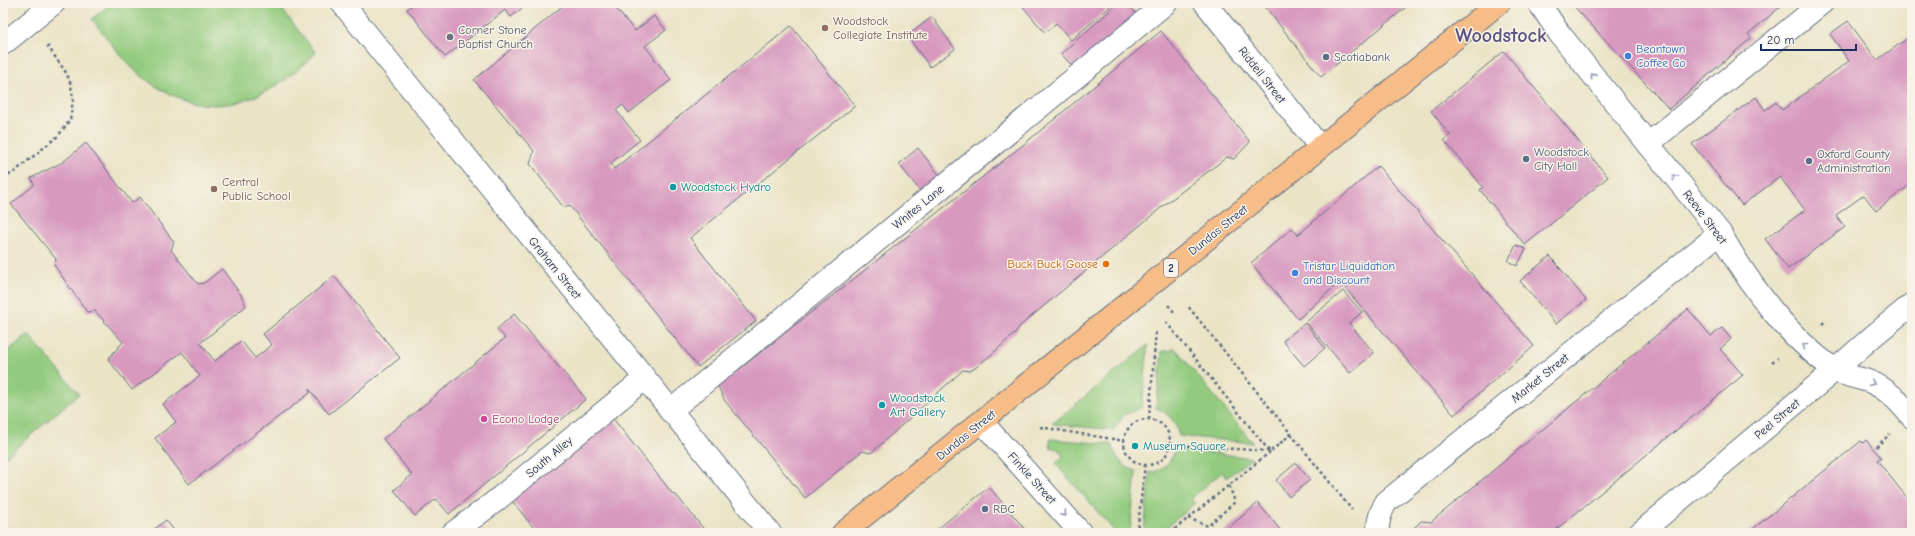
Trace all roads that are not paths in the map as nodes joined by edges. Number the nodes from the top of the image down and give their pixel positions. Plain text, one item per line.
1 (54, 3) edge
2 (342, 3) edge
3 (1166, 3) edge
4 (1205, 3) edge
5 (1499, 3) edge
6 (1539, 3) edge
7 (1822, 3) edge
8 (3, 44) edge
9 (1648, 144) junction
10 (1320, 147) junction
11 (1720, 233) junction
12 (1912, 304) edge
13 (1836, 370) junction
14 (644, 379) junction
15 (670, 411) junction
16 (1912, 417) edge
17 (982, 422) junction
18 (453, 533) edge
19 (770, 533) edge
20 (843, 533) edge
21 (1081, 533) edge
22 (1378, 533) edge
23 (1640, 533) edge

1 - 8 street
2 - 14 street, Graham Street
3 - 15 street, Whites Lane
4 - 10 street, Riddell Street
5 - 10 main road, Dundas Street / 2
9 -> 6 street, Reeve Street
7 - 9 street
11 -> 9 street, Reeve Street
10 - 17 main road, Dundas Street / 2
13 -> 11 street, Reeve Street
11 - 22 street, Market Street
12 - 13 street, Peel Street
13 -> 16 street, Reeve Street
13 - 23 street, Peel Street
14 - 15 street, Graham Street
14 - 18 street, South Alley
15 - 19 street, Graham Street
17 - 20 main road, Dundas Street / 2
17 -> 21 street, Finkle Street

